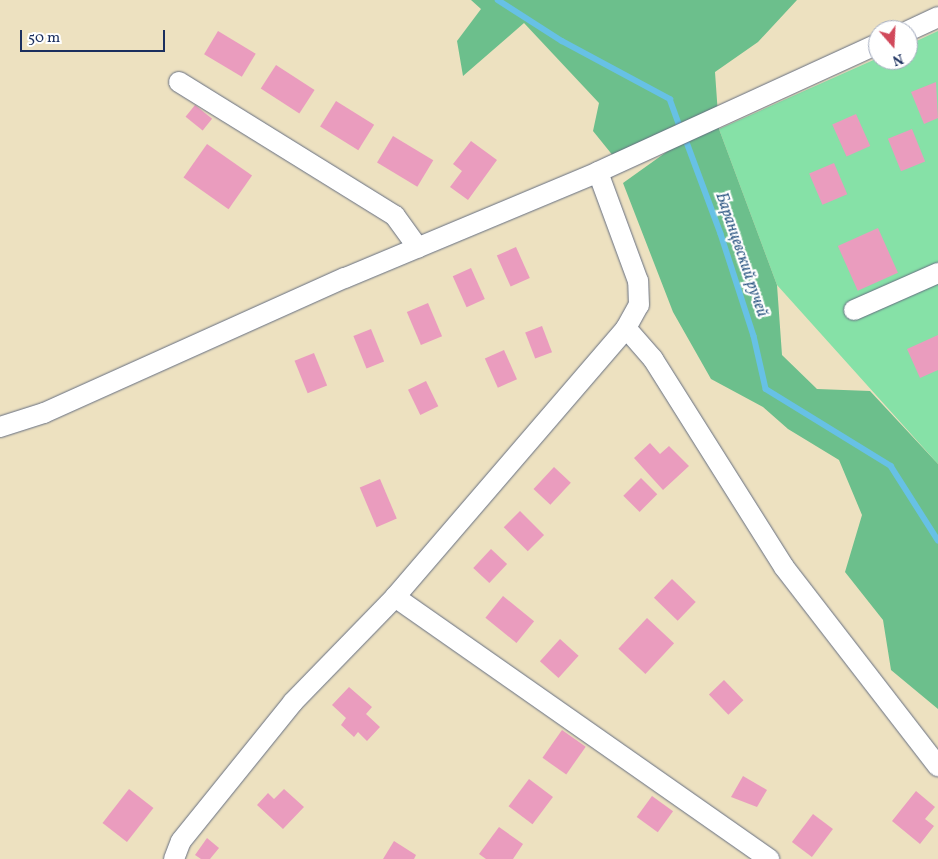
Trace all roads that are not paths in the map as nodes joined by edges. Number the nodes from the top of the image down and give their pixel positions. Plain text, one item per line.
1 (938, 17) edge
2 (918, 26) edge
3 (868, 49) edge
4 (179, 82) dead end
5 (598, 172) junction
6 (418, 248) junction
7 (938, 273) edge
8 (854, 310) dead end
9 (626, 328) junction
10 (0, 427) edge
11 (395, 597) junction
12 (938, 766) edge
13 (174, 859) edge
14 (769, 859) edge

1 - 2 lane
3 - 5 lane
4 - 6 lane
5 - 6 lane
5 - 9 lane
6 - 10 lane
7 - 8 lane
9 - 11 lane
9 - 12 lane
11 - 13 lane
11 - 14 lane

